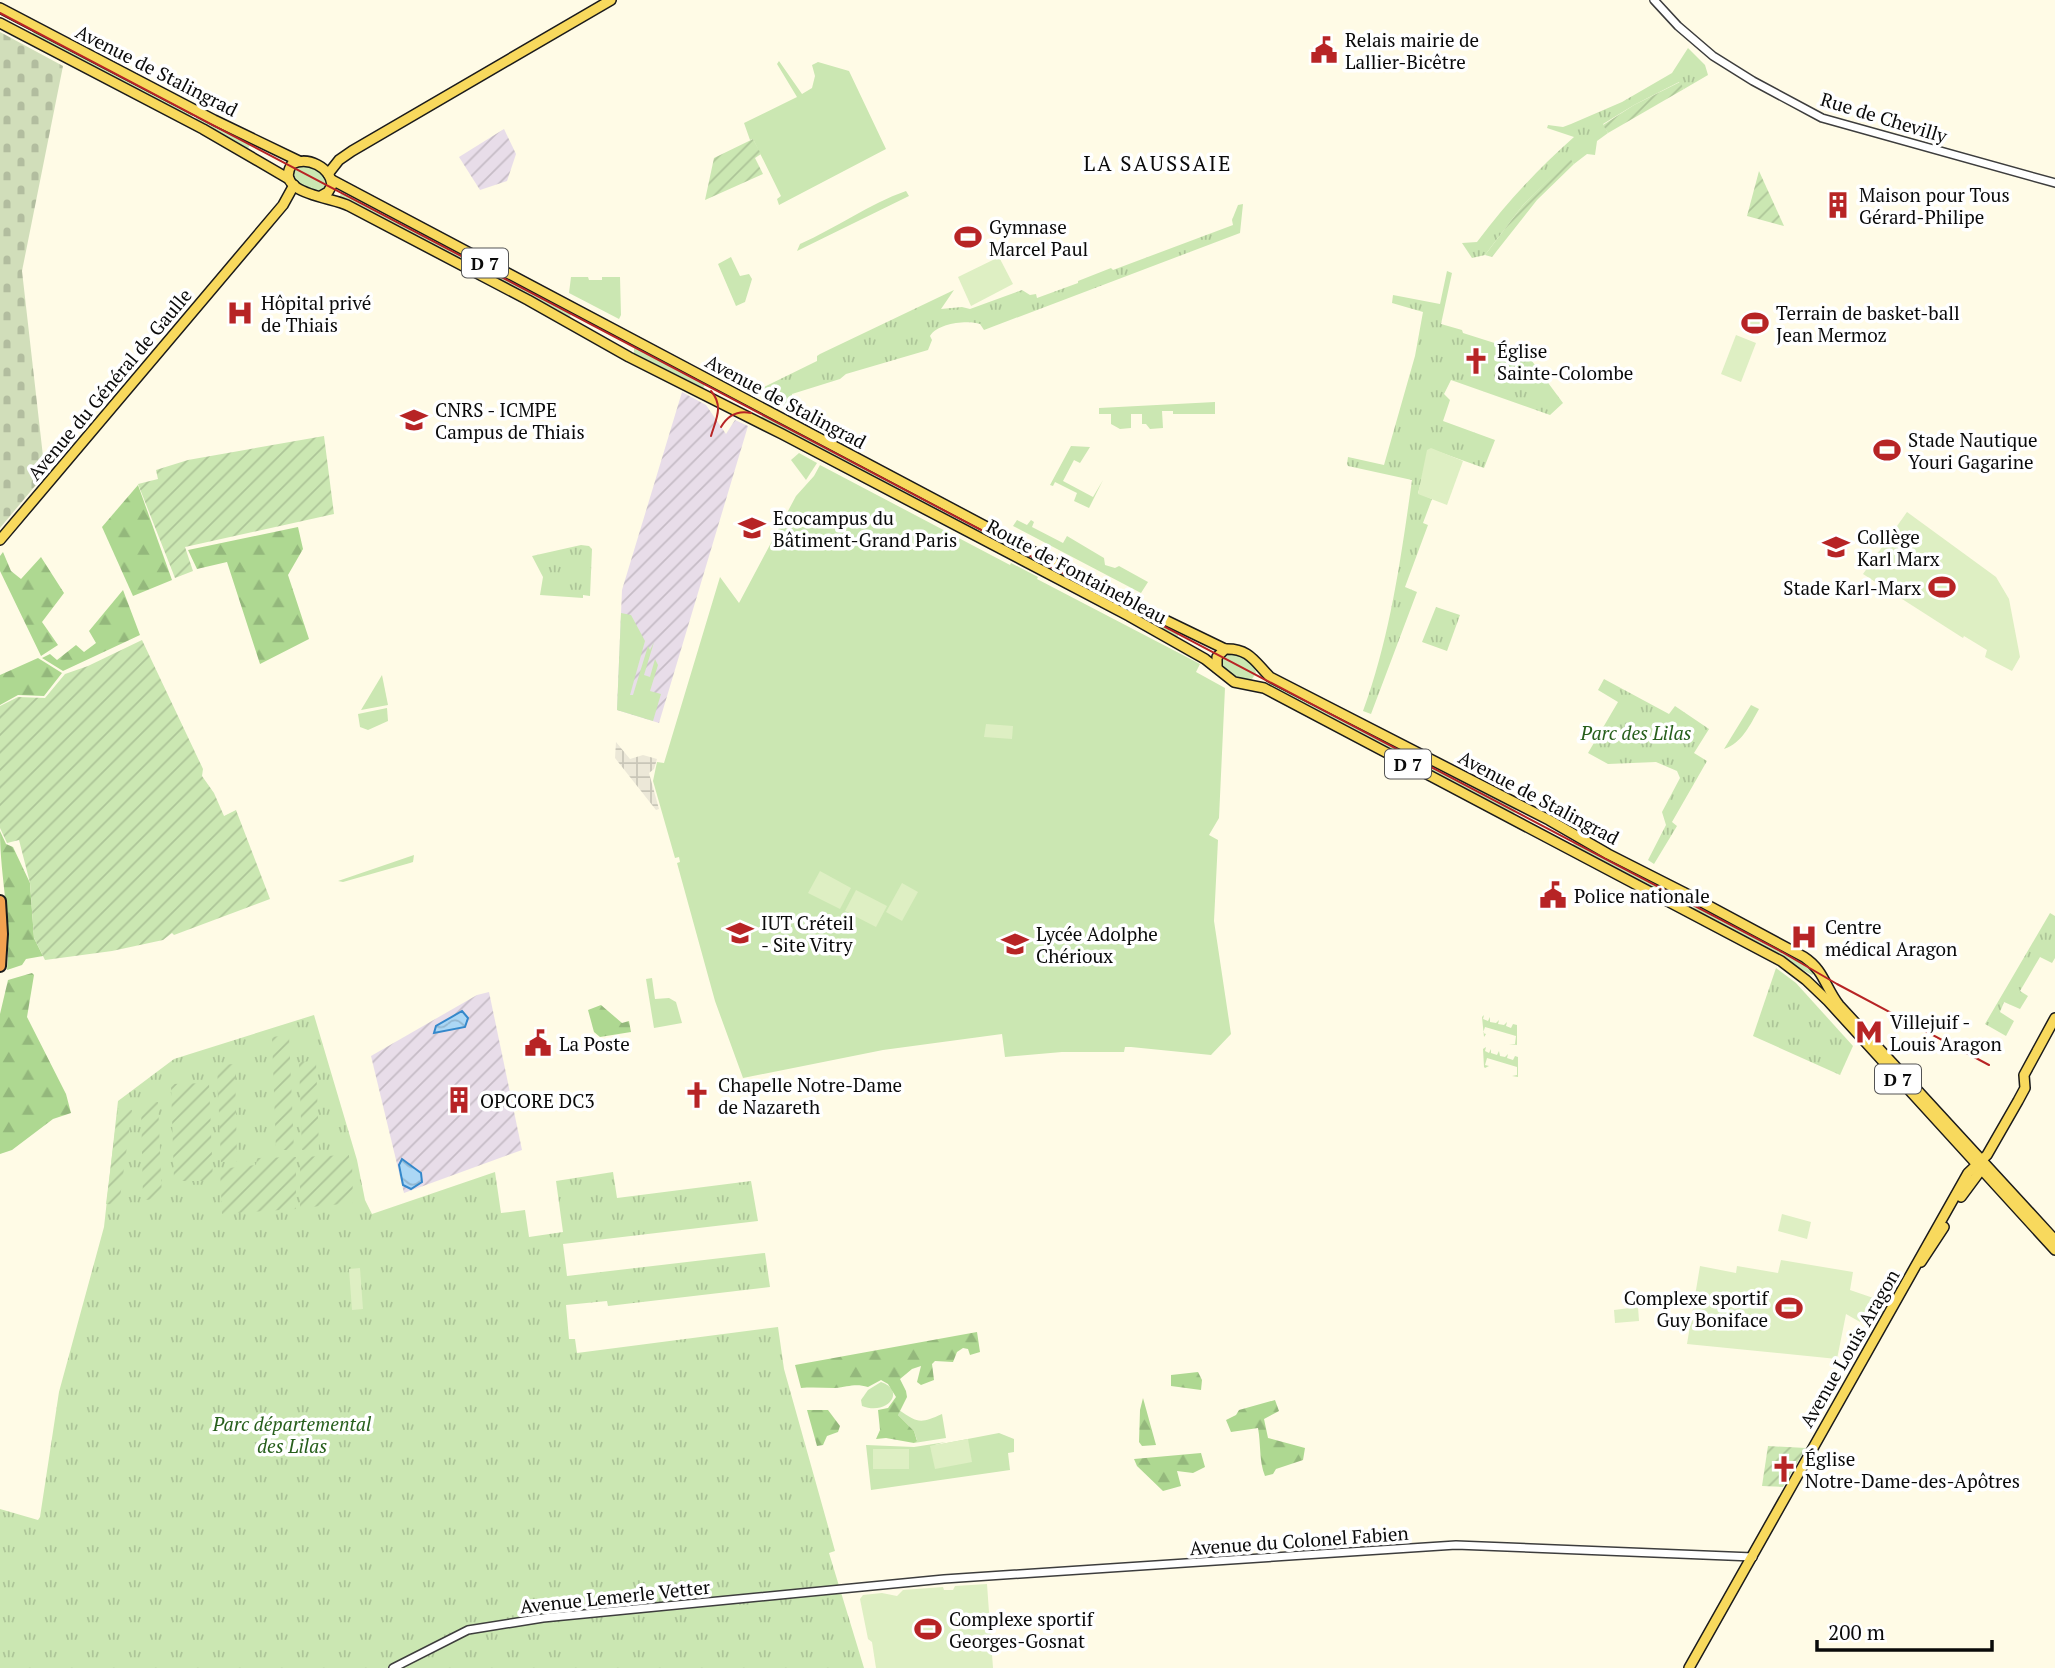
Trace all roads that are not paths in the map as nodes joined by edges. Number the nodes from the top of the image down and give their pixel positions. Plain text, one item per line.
1 (611, 0) edge
2 (1654, 0) edge
3 (0, 8) edge
4 (0, 23) edge
5 (352, 150) junction
6 (299, 161) junction
7 (318, 165) junction
8 (330, 177) junction
9 (291, 182) junction
10 (2055, 183) edge
11 (305, 194) junction
12 (321, 196) junction
13 (245, 249) junction
14 (629, 336) junction
15 (629, 357) junction
16 (0, 540) edge
17 (1224, 649) junction
18 (1260, 665) junction
19 (1217, 667) junction
20 (1245, 685) junction
21 (0, 901) edge
22 (0, 966) edge
23 (2055, 1018) edge
24 (1979, 1165) junction
25 (2055, 1240) edge
26 (2055, 1250) edge
27 (1753, 1557) junction
28 (848, 1588) joint
29 (1723, 1610) junction
30 (393, 1668) edge
31 (1689, 1668) edge
32 (1695, 1668) edge

1 - 5 main road
2 - 10 street, Rue de Chevilly
3 - 6 main road, Avenue de Stalingrad
4 - 9 main road
5 - 7 main road
5 - 8 main road
6 - 7 main road
6 - 9 main road
7 - 8 main road, D 7
8 - 12 main road
8 - 14 main road, Avenue de Stalingrad / D 7
9 - 11 main road
9 - 13 main road, Avenue du Général de Gaulle
11 - 12 main road, D 7
11 - 13 main road, Avenue du Général de Gaulle
12 - 15 main road, Route de Fontainebleau / D 7
13 - 16 main road, Avenue du Général de Gaulle
14 - 15 main road
14 - 17 main road, Avenue de Stalingrad / D 7
15 - 19 main road, Route de Fontainebleau / D 7
17 - 18 main road, D 7
17 - 19 main road
18 - 20 main road
18 - 24 main road, Avenue de Stalingrad / D 7
19 - 20 main road, D 7
20 - 24 main road, Avenue de Stalingrad / D 7
21 - 22 highway
23 - 24 main road, Avenue Louis Aragon
24 - 25 main road, D 7
24 - 26 main road, D 7
24 - 27 main road, Avenue Louis Aragon
27 - 28 street, Avenue du Colonel Fabien
27 - 29 main road, Avenue Louis Aragon
28 - 30 street, Avenue Lemerle Vetter
29 - 31 main road
29 - 32 main road

